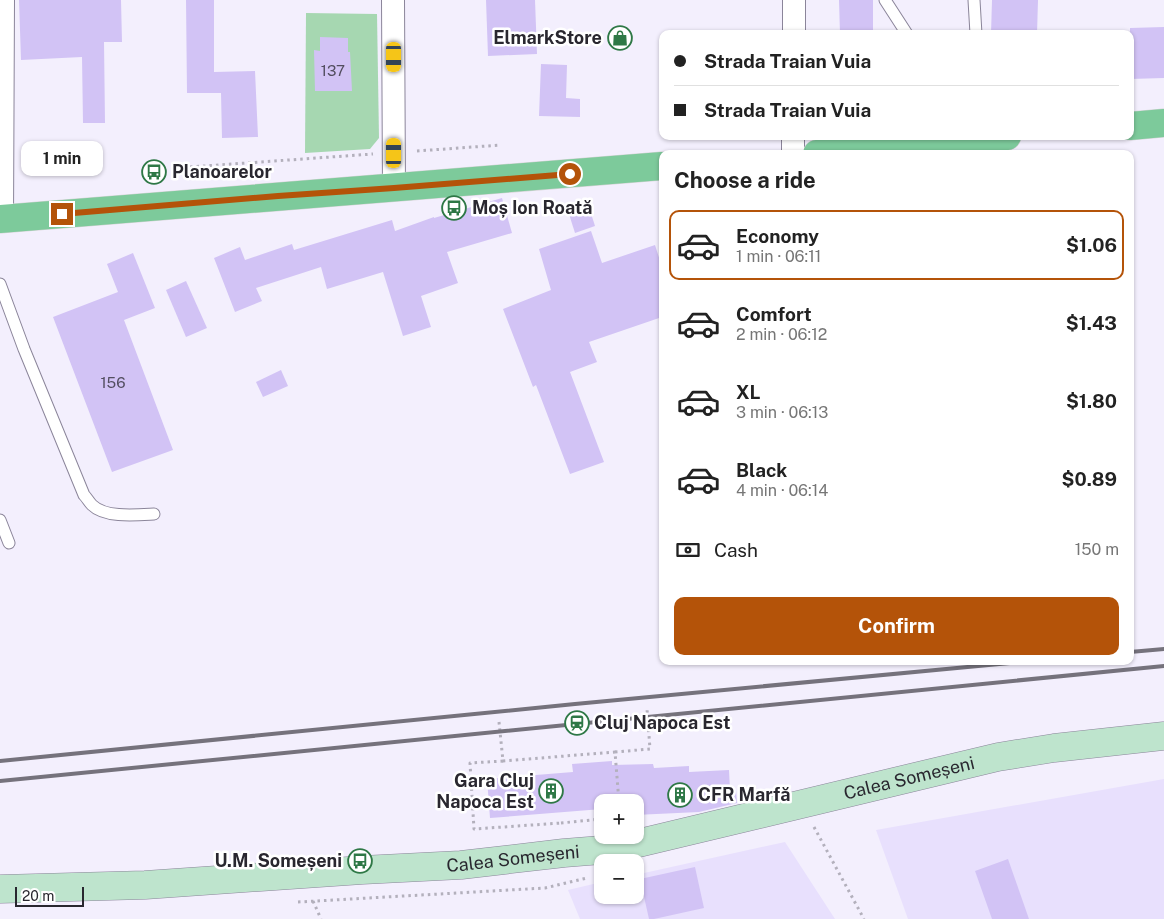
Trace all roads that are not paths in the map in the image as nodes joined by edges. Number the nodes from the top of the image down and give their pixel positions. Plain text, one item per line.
1 (4, 0) edge
2 (393, 0) edge
3 (794, 0) edge
4 (885, 0) edge
5 (974, 0) edge
6 (794, 30) edge
7 (904, 30) edge
8 (976, 30) edge
9 (1164, 123) edge
10 (1134, 126) edge
11 (969, 141) edge
12 (864, 150) edge
13 (659, 166) edge
14 (394, 188) junction
15 (1, 219) edge
16 (0, 284) edge
17 (154, 514) dead end
18 (0, 520) edge
19 (9, 543) dead end
20 (1164, 736) edge
21 (0, 889) edge

1 - 15 street
2 - 14 street
3 - 6 street
4 - 7 lane
5 - 8 lane
9 - 10 main road
11 - 12 main road
13 - 14 main road
14 - 15 main road
16 - 17 lane
18 - 19 lane
20 - 21 main road, Calea Someșeni

